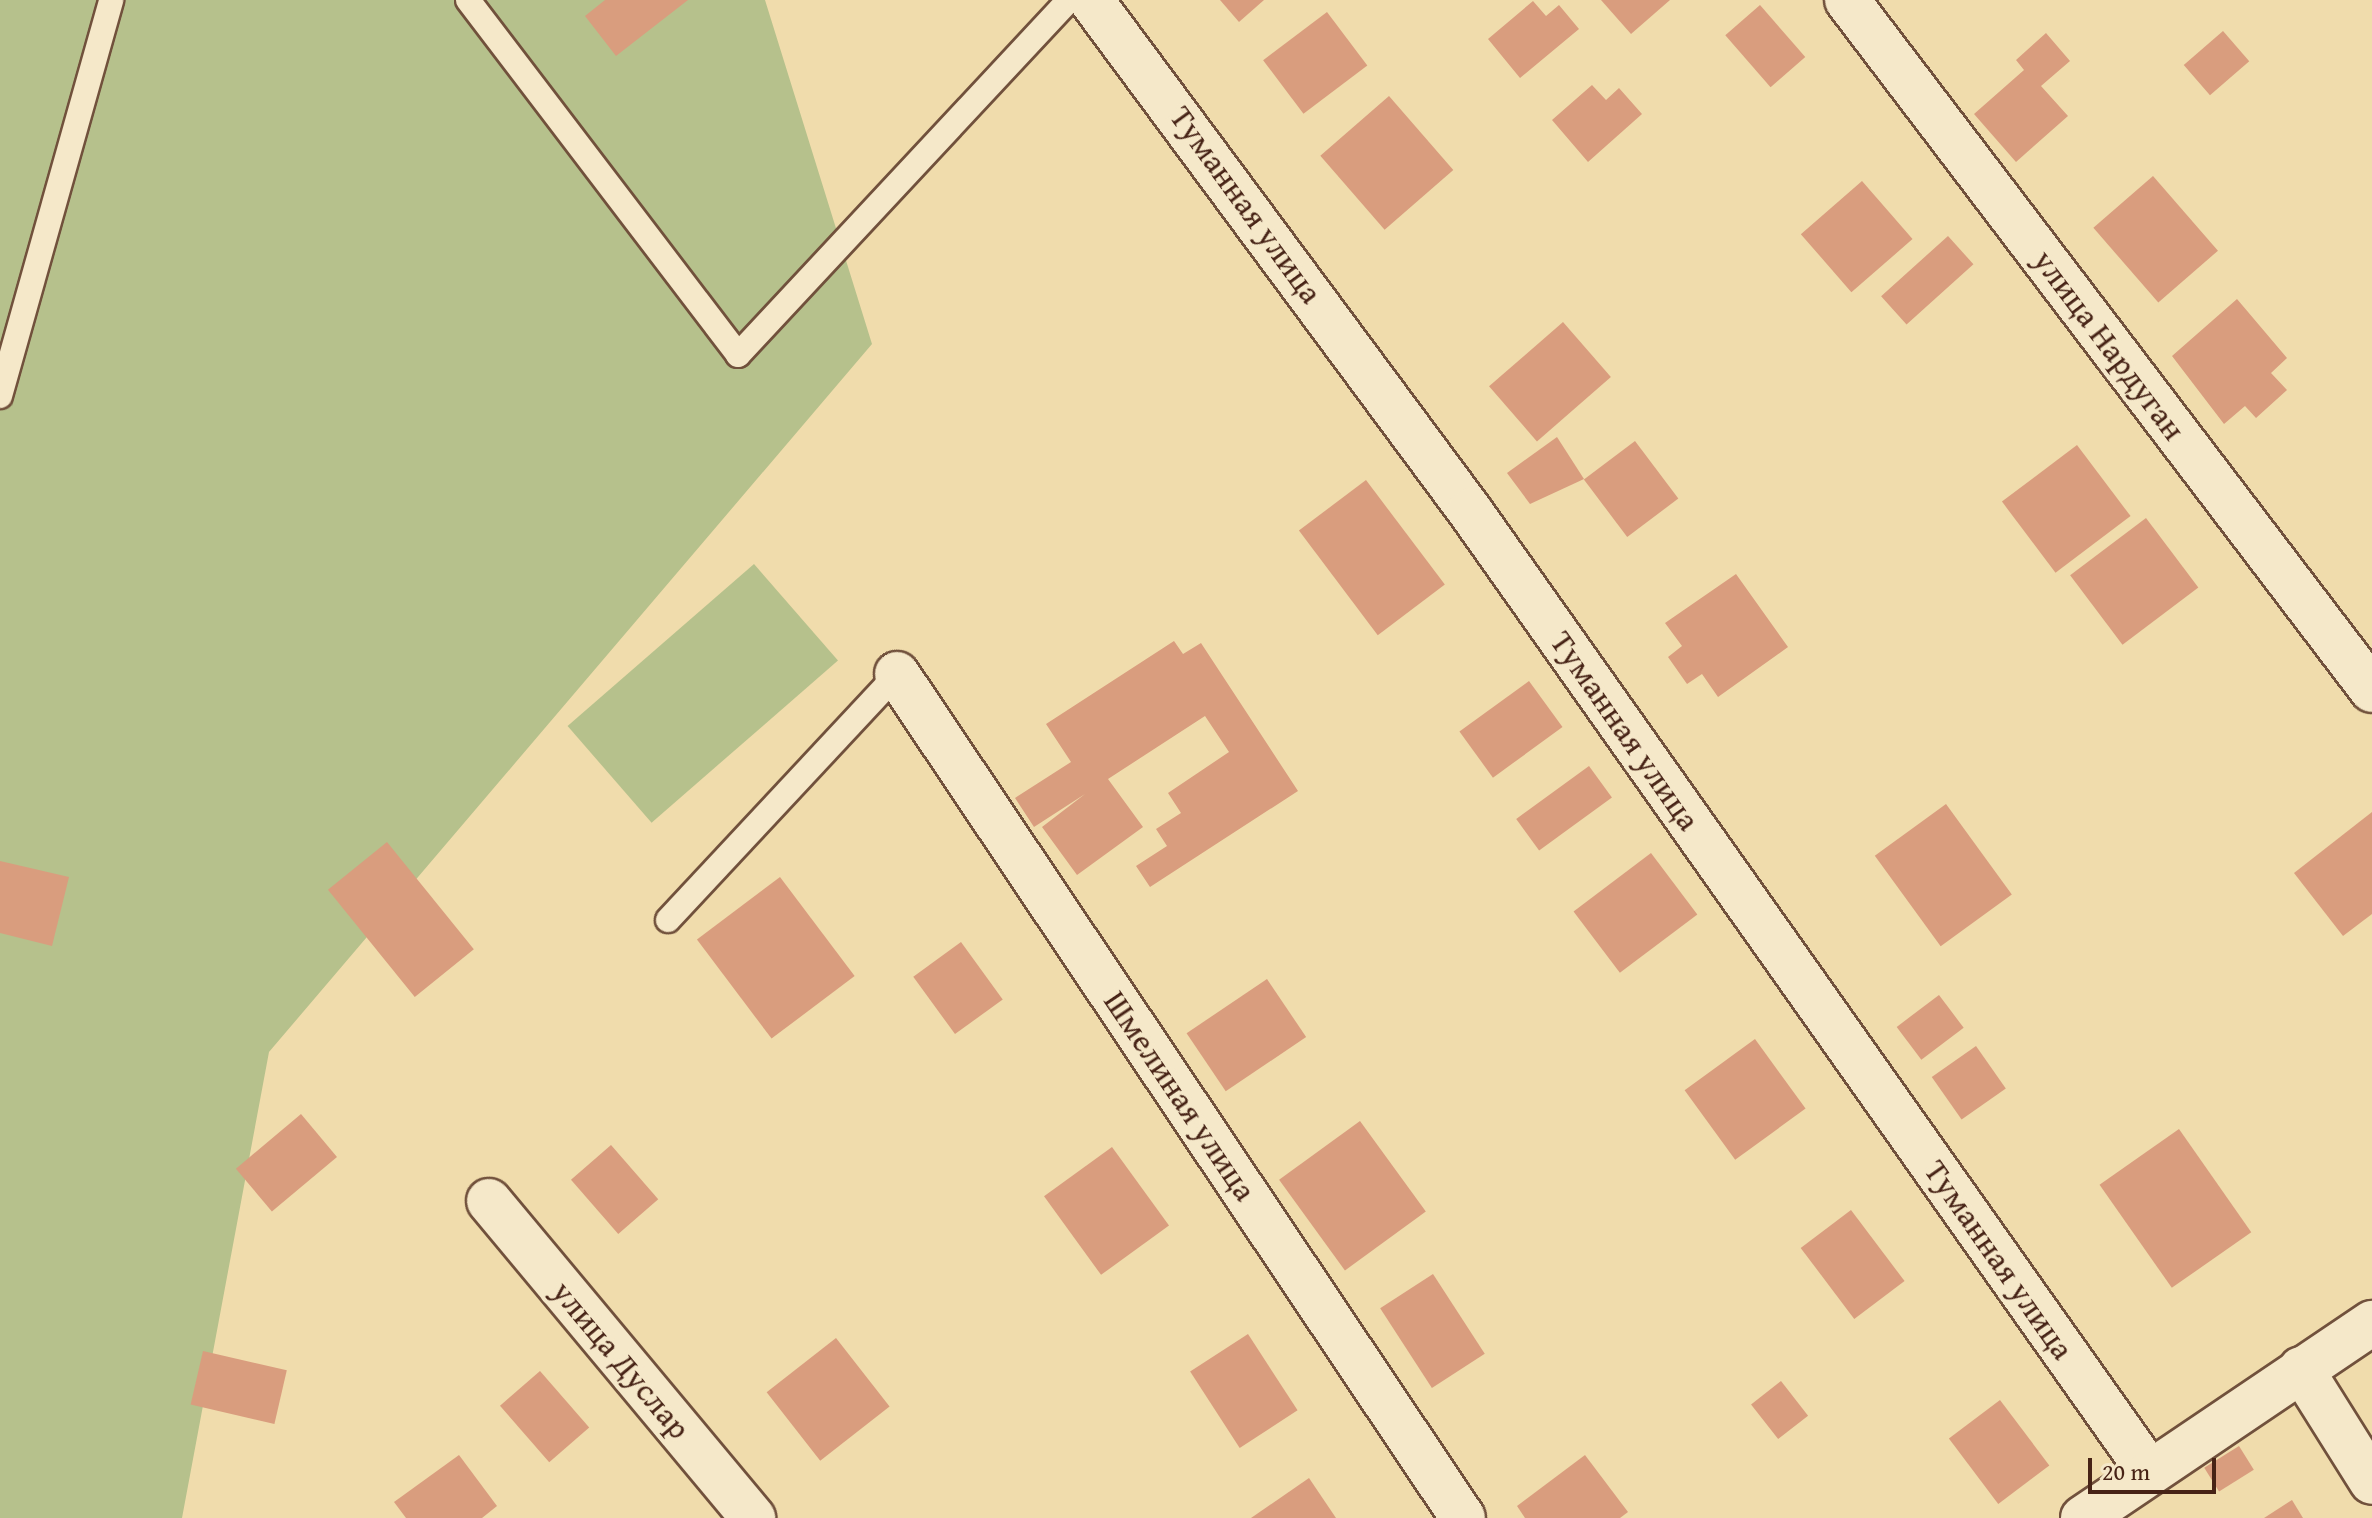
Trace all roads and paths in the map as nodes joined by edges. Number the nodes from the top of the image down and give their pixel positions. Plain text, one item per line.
1 (111, 0) edge
2 (468, 0) edge
3 (1069, 0) edge
4 (1091, 0) edge
5 (1847, 0) edge
6 (0, 396) edge
7 (897, 674) joint
8 (2372, 690) edge
9 (668, 920) dead end
10 (489, 1201) dead end
11 (2372, 1323) edge
12 (2301, 1369) junction
13 (2148, 1470) junction
14 (2372, 1482) edge
15 (753, 1518) edge
16 (1463, 1518) edge
17 (2083, 1518) edge

1 - 6 lane
2 - 3 lane
4 - 13 street, Туманная улица
5 - 8 street, улица Нардуган
7 - 9 lane
7 - 16 street, Шмелиная улица
10 - 15 street, улица Дуслар
11 - 12 street
12 - 13 street
12 - 14 street
13 - 17 street

